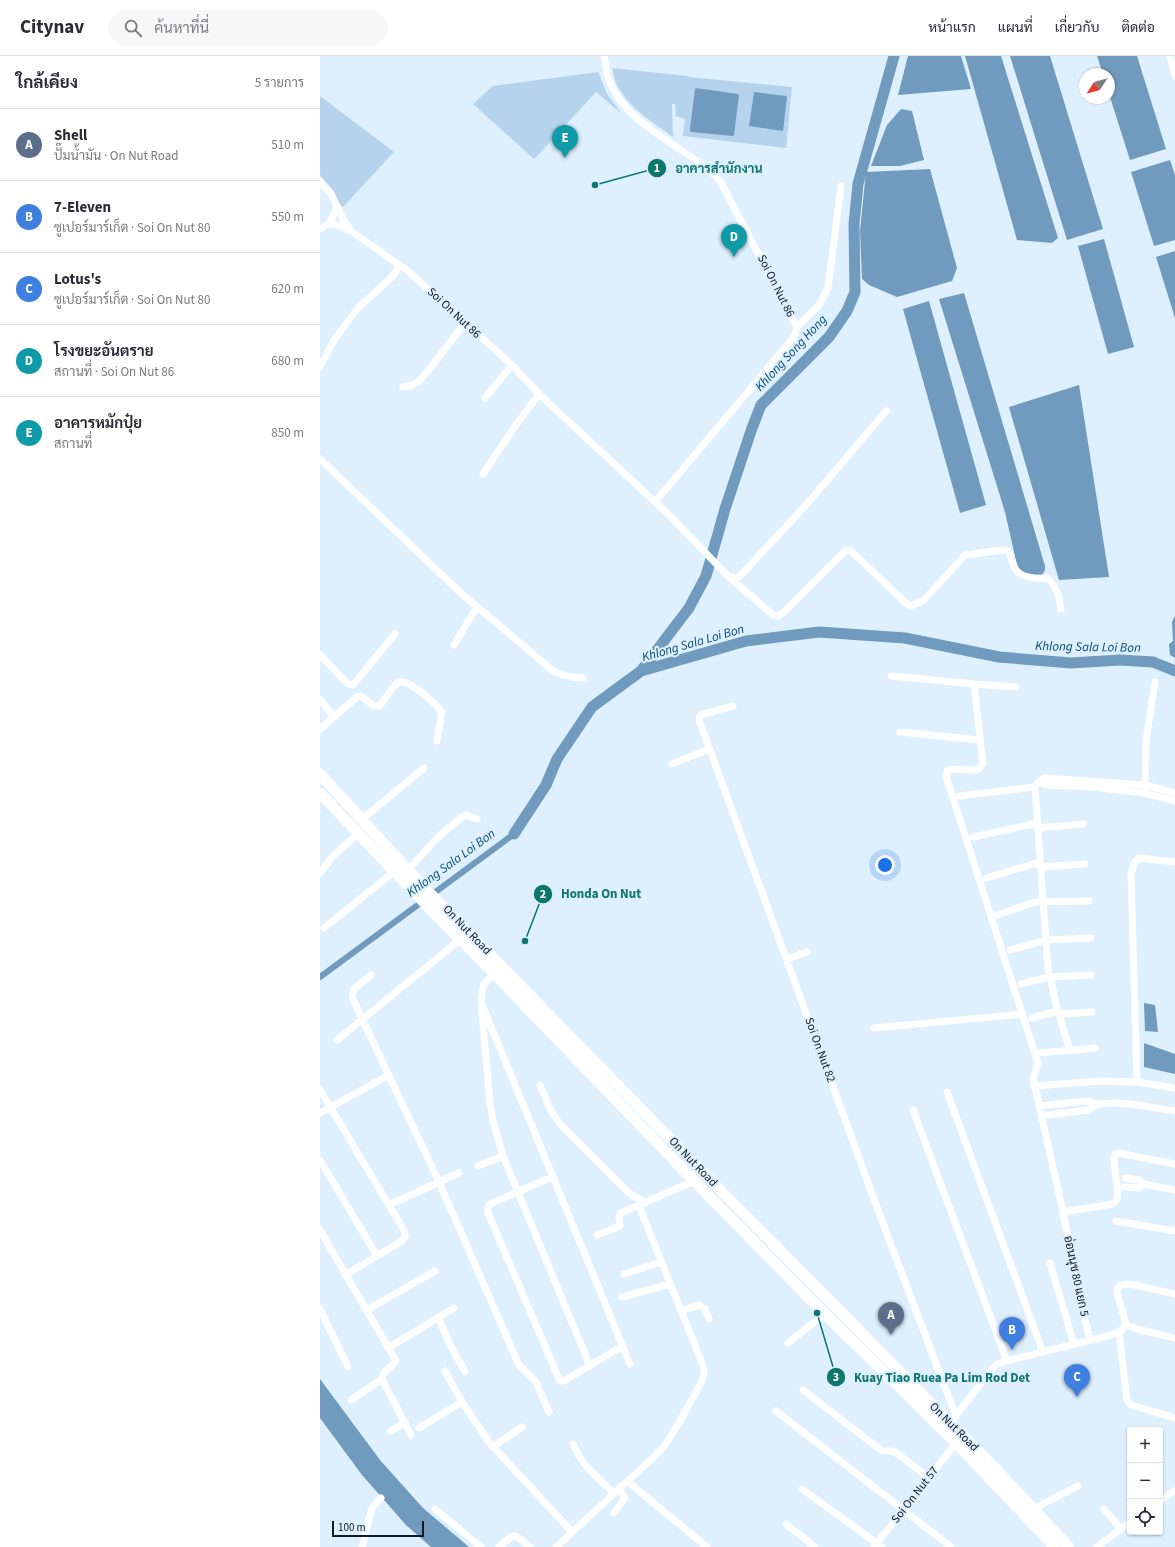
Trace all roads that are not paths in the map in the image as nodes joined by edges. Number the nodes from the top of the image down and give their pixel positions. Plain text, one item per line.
1 (604, 56) edge
2 (1170, 56) edge
3 (1175, 76) edge
4 (320, 182) edge
5 (841, 186) dead end
6 (336, 208) junction
7 (328, 224) junction
8 (320, 229) edge
9 (351, 231) junction
10 (399, 265) junction
11 (465, 323) junction
12 (797, 327) junction
13 (512, 365) junction
14 (320, 366) edge
15 (403, 387) dead end
16 (539, 394) junction
17 (485, 398) dead end
18 (886, 411) dead end
19 (320, 459) edge
20 (483, 474) dead end
21 (655, 502) junction
22 (728, 576) junction
23 (477, 607) junction
24 (1061, 609) dead end
25 (395, 634) dead end
26 (454, 645) dead end
27 (320, 654) edge
28 (891, 676) dead end
29 (583, 678) dead end
30 (1155, 682) dead end
31 (974, 684) junction
32 (1016, 687) dead end
33 (320, 700) edge
34 (733, 706) dead end
35 (334, 717) junction
36 (320, 729) edge
37 (900, 732) dead end
38 (980, 740) junction
39 (437, 742) dead end
40 (709, 749) junction
41 (672, 764) dead end
42 (424, 768) dead end
43 (320, 774) edge
44 (1038, 784) junction
45 (1145, 789) junction
46 (320, 792) edge
47 (1175, 793) edge
48 (959, 796) dead end
49 (1175, 801) edge
50 (476, 819) dead end
51 (361, 820) junction
52 (1083, 824) dead end
53 (1038, 826) junction
54 (359, 833) junction
55 (974, 837) dead end
56 (1175, 862) edge
57 (1085, 864) dead end
58 (1040, 865) junction
59 (408, 870) junction
60 (395, 871) junction
61 (320, 873) edge
62 (986, 878) dead end
63 (416, 886) junction
64 (1089, 900) dead end
65 (1043, 902) junction
66 (998, 915) dead end
67 (324, 928) dead end
68 (1091, 938) dead end
69 (461, 939) junction
70 (1046, 940) junction
71 (1010, 950) dead end
72 (807, 952) dead end
73 (787, 959) junction
74 (494, 973) junction
75 (1091, 975) dead end
76 (371, 976) dead end
77 (1049, 976) junction
78 (1021, 984) dead end
79 (480, 1001) junction
80 (1058, 1011) junction
81 (1092, 1012) dead end
82 (1023, 1014) junction
83 (1032, 1018) dead end
84 (363, 1019) junction
85 (874, 1028) dead end
86 (337, 1040) dead end
87 (1096, 1048) dead end
88 (1070, 1050) junction
89 (1039, 1053) dead end
90 (389, 1074) junction
91 (1137, 1082) junction
92 (540, 1085) dead end
93 (1034, 1086) junction
94 (1175, 1088) edge
95 (320, 1090) edge
96 (947, 1092) dead end
97 (1098, 1104) junction
98 (1039, 1106) junction
99 (330, 1107) junction
100 (913, 1110) dead end
101 (1175, 1111) edge
102 (320, 1113) edge
103 (1041, 1116) junction
104 (503, 1156) junction
105 (320, 1160) edge
106 (1175, 1164) edge
107 (478, 1166) dead end
108 (459, 1173) dead end
109 (552, 1177) junction
110 (1121, 1178) junction
111 (694, 1181) junction
112 (439, 1182) junction
113 (1144, 1184) junction
114 (1121, 1187) junction
115 (1175, 1190) edge
116 (517, 1191) junction
117 (730, 1200) junction
118 (642, 1204) junction
119 (389, 1205) junction
120 (721, 1208) junction
121 (1063, 1212) junction
122 (1116, 1221) dead end
123 (320, 1230) edge
124 (1175, 1231) edge
125 (597, 1235) dead end
126 (377, 1256) junction
127 (661, 1262) junction
128 (1050, 1263) dead end
129 (435, 1271) dead end
130 (624, 1274) dead end
131 (345, 1275) junction
132 (670, 1284) junction
133 (1175, 1294) edge
134 (622, 1297) dead end
135 (454, 1308) dead end
136 (320, 1309) edge
137 (367, 1310) junction
138 (681, 1311) junction
139 (825, 1314) junction
140 (438, 1317) junction
141 (709, 1319) dead end
142 (1126, 1325) junction
143 (1119, 1332) junction
144 (1175, 1338) edge
145 (1090, 1340) junction
146 (788, 1343) dead end
147 (1074, 1344) junction
148 (621, 1346) junction
149 (388, 1348) junction
150 (1043, 1352) junction
151 (1007, 1361) junction
152 (630, 1364) dead end
153 (590, 1366) junction
154 (348, 1367) dead end
155 (445, 1371) dead end
156 (465, 1372) dead end
157 (382, 1379) junction
158 (803, 1390) dead end
159 (351, 1400) dead end
160 (462, 1402) junction
161 (776, 1411) dead end
162 (549, 1412) dead end
163 (1175, 1418) edge
164 (953, 1419) junction
165 (404, 1423) junction
166 (522, 1427) dead end
167 (420, 1428) dead end
168 (391, 1432) dead end
169 (411, 1435) dead end
170 (956, 1443) junction
171 (573, 1444) dead end
172 (491, 1445) junction
173 (929, 1478) junction
174 (627, 1481) junction
175 (1078, 1486) dead end
176 (802, 1489) dead end
177 (616, 1490) junction
178 (1174, 1491) dead end
179 (381, 1498) dead end
180 (1163, 1499) edge
181 (435, 1509) dead end
182 (904, 1509) junction
183 (1033, 1509) junction
184 (1104, 1509) dead end
185 (614, 1513) dead end
186 (786, 1524) dead end
187 (1127, 1524) edge
188 (1121, 1529) junction
189 (572, 1532) junction
190 (878, 1546) edge
191 (362, 1547) edge
192 (481, 1547) edge
193 (499, 1547) edge
194 (530, 1547) edge
195 (556, 1547) edge
196 (707, 1547) edge
197 (815, 1547) edge
198 (951, 1547) edge
199 (1055, 1547) edge
200 (1069, 1547) edge
201 (1097, 1547) edge

1 - 12 street, Soi On Nut 86
2 - 3 street
4 - 6 street, Soi On Nut 86
5 - 12 street
6 - 7 street
6 - 9 street, Soi On Nut 86
7 - 8 street
7 - 9 street, Soi On Nut 86
9 - 10 street, Soi On Nut 86
10 - 11 street, Soi On Nut 86
10 - 14 street
11 - 13 street, Soi On Nut 86
11 - 15 street
12 - 21 street, Soi On Nut 86
13 - 16 street, Soi On Nut 86
13 - 17 street
16 - 20 street
16 - 21 street, Soi On Nut 86
18 - 22 street
19 - 23 street
21 - 22 street, Soi On Nut 86
22 - 24 street, Soi On Nut 86
23 - 26 street
23 - 29 street
25 - 27 street
28 - 31 street
30 - 45 street
31 - 32 street
31 - 38 street
33 - 35 street
34 - 40 street, Soi On Nut 82
35 - 36 street
35 - 39 street
37 - 38 street
38 - 82 street
40 - 41 street
40 - 73 street, Soi On Nut 82
42 - 51 street
43 - 51 main road, On Nut Road
44 - 45 street
44 - 48 street
44 - 53 street
45 - 47 street
45 - 49 street
46 - 54 main road, On Nut Road
50 - 59 street
51 - 59 main road, On Nut Road
52 - 53 street
53 - 55 street
53 - 58 street
54 - 60 main road, On Nut Road
54 - 61 street
56 - 91 street
57 - 58 street
58 - 62 street
58 - 65 street
59 - 63 main road, On Nut Road
60 - 63 main road, On Nut Road
60 - 67 street
63 - 69 main road, On Nut Road
63 - 117 main road, On Nut Road
64 - 65 street
65 - 66 street
65 - 70 street
68 - 70 street
69 - 74 main road, On Nut Road
69 - 84 street
70 - 71 street
70 - 77 street
72 - 73 street
73 - 164 street, Soi On Nut 82
74 - 79 street
74 - 111 main road, On Nut Road
75 - 77 street
76 - 84 street
77 - 78 street
77 - 80 street
79 - 104 street
79 - 109 street
80 - 81 street
80 - 83 street
80 - 88 street
82 - 85 street
82 - 93 street
84 - 86 street
84 - 90 street
87 - 88 street
88 - 89 street
90 - 99 street
90 - 112 street
91 - 93 street
91 - 94 street
92 - 118 street
93 - 98 street, อ่อนนุช 80 แยก 5
95 - 99 street
96 - 150 street
97 - 98 street
97 - 101 street
97 - 103 street
98 - 103 street, อ่อนนุช 80 แยก 5
99 - 102 street
99 - 119 street
100 - 151 street
103 - 121 street, อ่อนนุช 80 แยก 5
104 - 107 street
104 - 116 street
105 - 126 street
106 - 110 street
108 - 112 street
109 - 116 street
109 - 148 street
110 - 113 street
110 - 114 street
111 - 118 street
111 - 120 main road, On Nut Road
112 - 119 street
112 - 162 street
113 - 114 street
113 - 115 street
114 - 121 street
116 - 153 street
116 - 153 street
117 - 120 main road
117 - 164 main road, On Nut Road
118 - 125 street
118 - 127 street
119 - 126 street
120 - 139 main road, On Nut Road
121 - 145 street, อ่อนนุช 80 แยก 5
122 - 124 street
123 - 131 street
126 - 131 street
127 - 130 street
127 - 132 street
128 - 147 street
129 - 137 street
131 - 137 street
132 - 134 street
132 - 138 street
133 - 142 street
135 - 140 street
136 - 154 street
137 - 149 street
138 - 141 street
138 - 174 street
139 - 146 street
139 - 170 main road, On Nut Road
140 - 149 street
140 - 156 street
142 - 143 street
142 - 144 street
143 - 145 street
143 - 163 street
145 - 147 street
147 - 150 street
148 - 152 street
148 - 153 street
149 - 157 street
150 - 151 street
151 - 164 street
155 - 160 street
157 - 159 street
157 - 165 street
158 - 173 street
160 - 167 street
160 - 172 street
161 - 182 street
164 - 183 main road, On Nut Road
165 - 168 street
165 - 169 street
166 - 172 street
170 - 173 street, Soi On Nut 57
170 - 199 main road, On Nut Road
171 - 177 street
172 - 189 street
173 - 182 street, Soi On Nut 57
174 - 177 street
174 - 196 street
175 - 183 street
176 - 190 street
177 - 185 street
177 - 189 street
178 - 180 street
179 - 191 street
181 - 192 street
182 - 190 street, Soi On Nut 57
182 - 198 street
183 - 200 main road, On Nut Road
184 - 188 street
186 - 197 street
187 - 188 street
188 - 201 street
189 - 195 street
193 - 194 street

